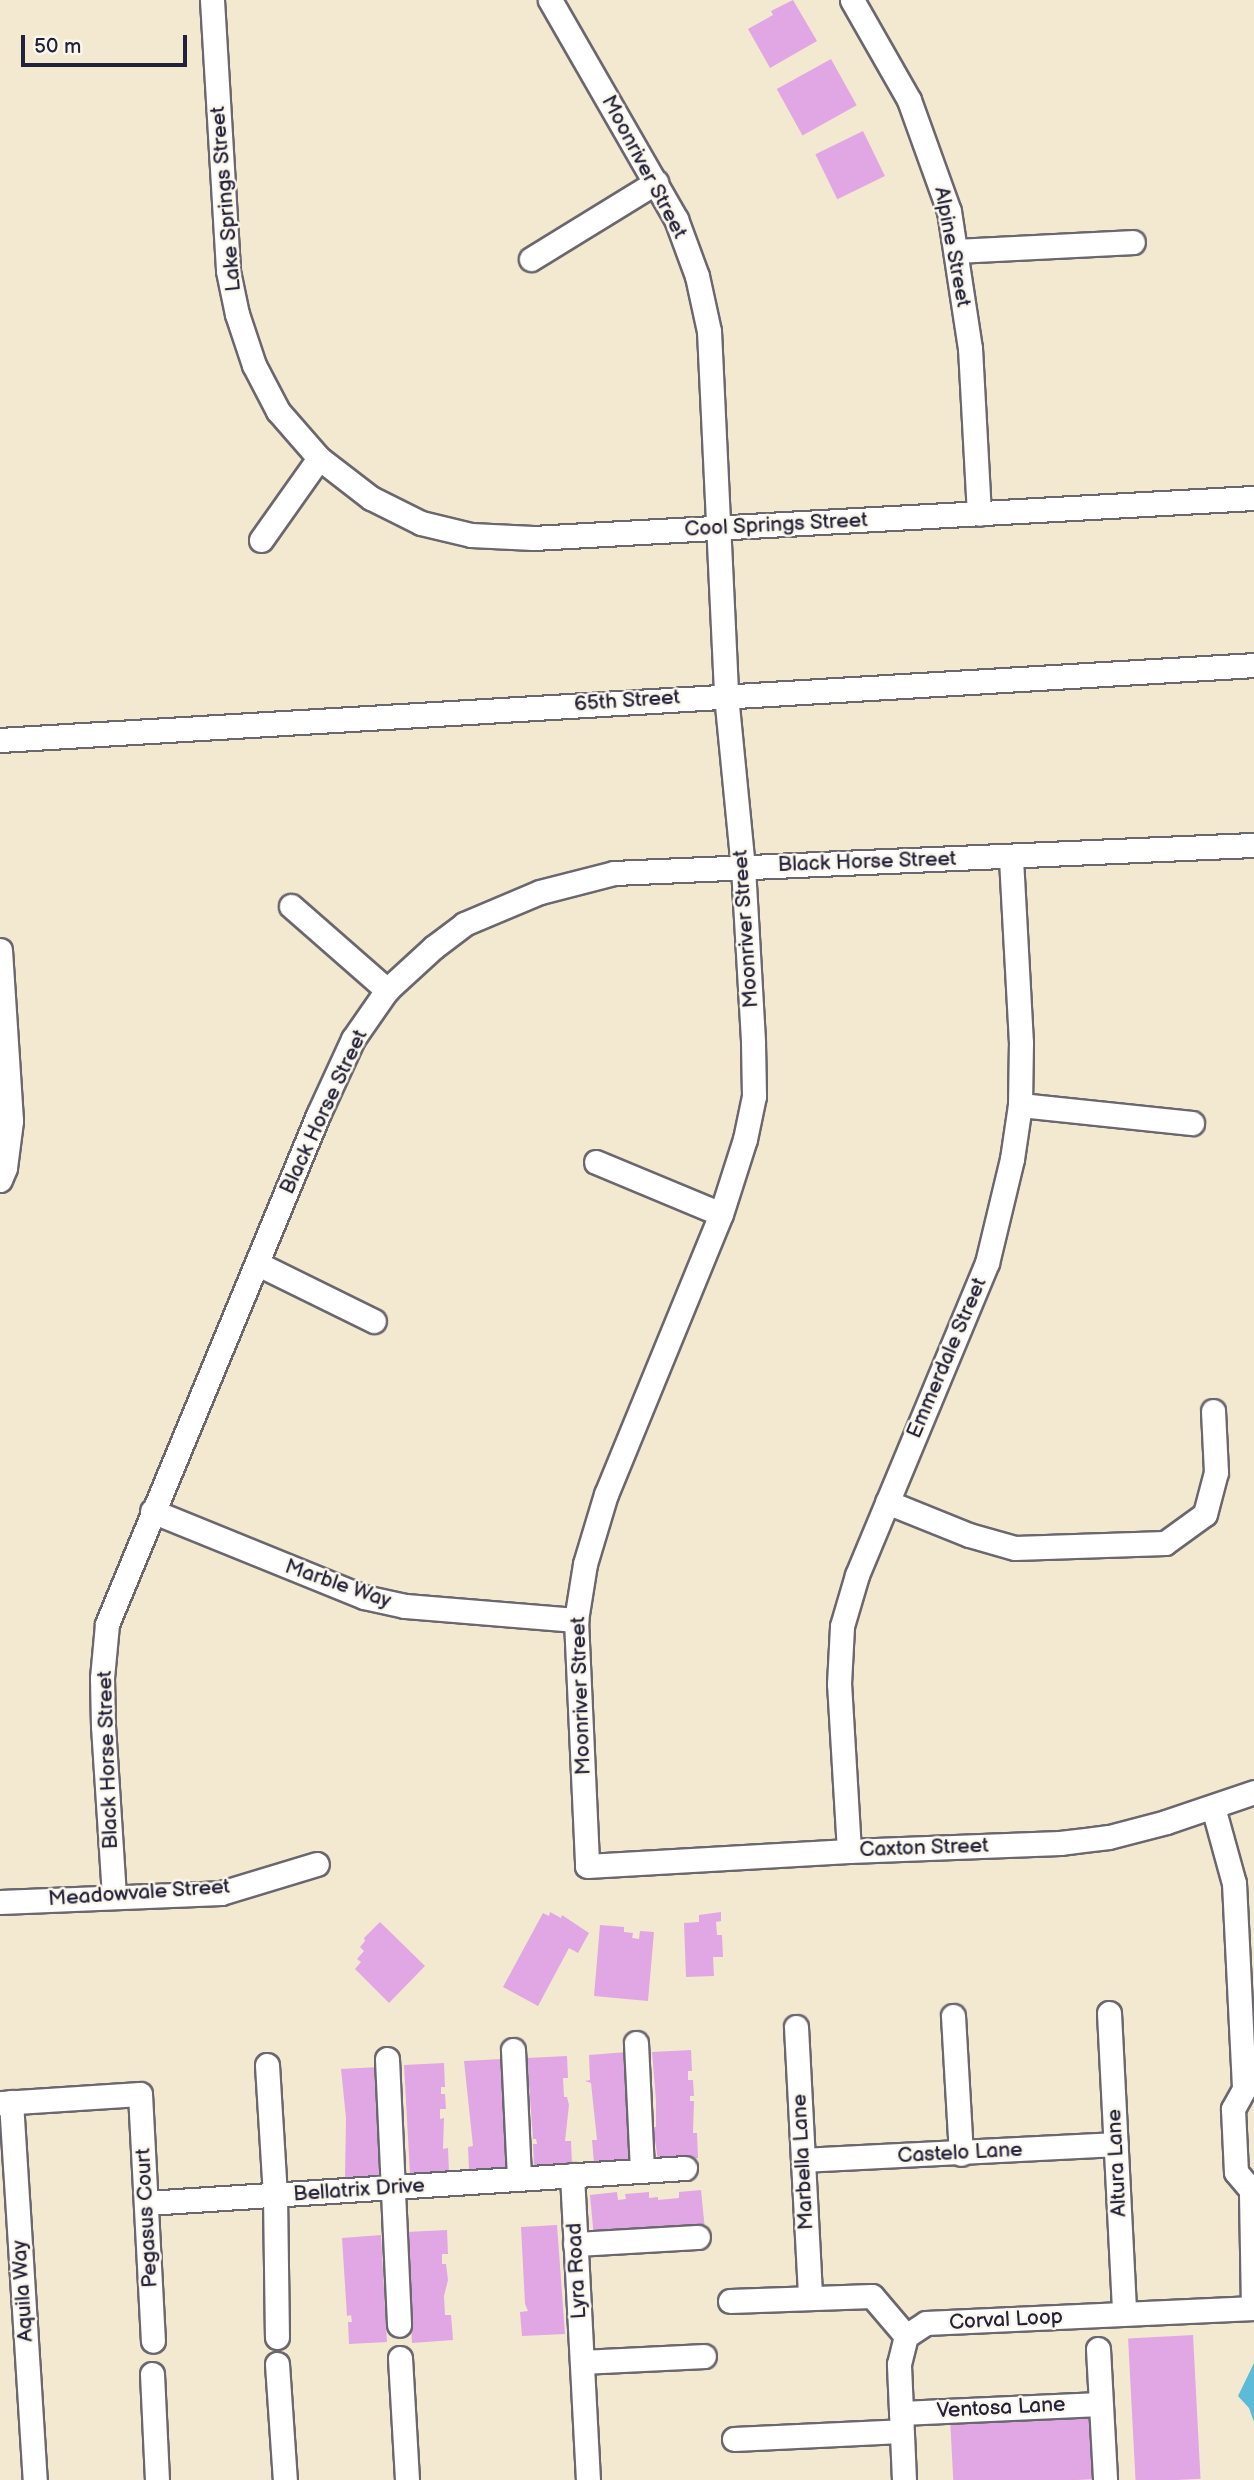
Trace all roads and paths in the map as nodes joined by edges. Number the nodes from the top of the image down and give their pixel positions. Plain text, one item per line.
1 (212, 0) edge
2 (550, 0) edge
3 (852, 0) edge
4 (656, 182) junction
5 (1133, 242) dead end
6 (957, 251) junction
7 (531, 259) dead end
8 (319, 458) junction
9 (1254, 498) edge
10 (979, 514) junction
11 (718, 528) junction
12 (261, 540) dead end
13 (1254, 665) edge
14 (726, 695) junction
15 (0, 740) edge
16 (1254, 845) edge
17 (1011, 857) junction
18 (743, 867) junction
19 (291, 906) dead end
20 (0, 950) edge
21 (387, 990) junction
22 (1020, 1105) junction
23 (1192, 1123) dead end
24 (596, 1162) dead end
25 (0, 1180) edge
26 (721, 1214) junction
27 (258, 1264) junction
28 (374, 1321) dead end
29 (1213, 1411) dead end
30 (887, 1502) junction
31 (152, 1511) junction
32 (576, 1620) junction
33 (1254, 1791) edge
34 (1213, 1807) junction
35 (849, 1850) junction
36 (317, 1864) dead end
37 (587, 1866) joint
38 (114, 1896) junction
39 (0, 1902) edge
40 (1246, 1991) edge
41 (1108, 2012) dead end
42 (953, 2016) dead end
43 (796, 2027) dead end
44 (636, 2043) dead end
45 (513, 2050) dead end
46 (387, 2059) dead end
47 (267, 2065) dead end
48 (1249, 2095) edge
49 (5, 2103) edge
50 (1116, 2144) junction
51 (1244, 2145) edge
52 (961, 2154) junction
53 (803, 2160) junction
54 (685, 2168) dead end
55 (642, 2171) junction
56 (572, 2175) junction
57 (519, 2179) junction
58 (392, 2188) junction
59 (1253, 2188) edge
60 (275, 2195) junction
61 (147, 2203) junction
62 (698, 2237) dead end
63 (575, 2244) junction
64 (810, 2298) junction
65 (730, 2301) dead end
66 (1253, 2308) edge
67 (1124, 2314) junction
68 (399, 2325) dead end
69 (906, 2336) junction
70 (277, 2337) dead end
71 (153, 2341) dead end
72 (1098, 2349) dead end
73 (704, 2356) dead end
74 (400, 2358) dead end
75 (582, 2362) junction
76 (278, 2364) dead end
77 (152, 2374) dead end
78 (1100, 2404) junction
79 (901, 2422) junction
80 (734, 2439) dead end
81 (35, 2480) edge
82 (157, 2480) edge
83 (285, 2480) edge
84 (407, 2480) edge
85 (588, 2480) edge
86 (904, 2480) edge
87 (1105, 2480) edge

1 - 8 street, Lake Springs Street
2 - 4 street, Moonriver Street
3 - 6 street, Alpine Street
4 - 7 street
4 - 11 street, Moonriver Street
5 - 6 street
6 - 10 street, Alpine Street
8 - 11 street, Cool Springs Street
8 - 12 street
9 - 10 street, Cool Springs Street
10 - 11 street, Cool Springs Street
11 - 14 street, Moonriver Street
13 - 14 street, 65th Street
14 - 15 street, 65th Street
14 - 18 street, Moonriver Street
16 - 17 street, Black Horse Street
17 - 18 street, Black Horse Street
17 - 22 street, Emmerdale Street
18 - 21 street, Black Horse Street
18 - 26 street, Moonriver Street
19 - 21 street
20 - 25 street
21 - 27 street, Black Horse Street
22 - 23 street
22 - 30 street, Emmerdale Street
24 - 26 street
26 - 32 street, Moonriver Street
27 - 28 street
27 - 31 street, Black Horse Street
29 - 30 street
30 - 35 street, Emmerdale Street
31 - 32 street, Marble Way
31 - 38 street, Black Horse Street
32 - 37 street, Moonriver Street
33 - 34 street, Caxton Street
34 - 35 street, Caxton Street
34 - 40 street
35 - 37 street, Caxton Street
36 - 38 street, Meadowvale Street
38 - 39 street, Meadowvale Street
40 - 48 street
41 - 50 street, Altura Lane
42 - 52 street
43 - 53 street, Marbella Lane
44 - 55 street
45 - 57 street
46 - 58 street
47 - 60 street
48 - 51 street
49 - 61 street, Pegasus Court
49 - 81 street, Aquila Way
50 - 52 street, Castelo Lane
50 - 67 street, Altura Lane
51 - 59 street
52 - 53 street, Castelo Lane
53 - 64 street, Marbella Lane
54 - 55 street
55 - 56 street
56 - 57 street, Bellatrix Drive
56 - 63 street, Lyra Road
57 - 58 street, Bellatrix Drive
58 - 60 street, Bellatrix Drive
58 - 68 street
59 - 66 street
60 - 61 street, Bellatrix Drive
60 - 70 street
61 - 71 street, Pegasus Court
62 - 63 street
63 - 75 street, Lyra Road
64 - 65 street
64 - 69 street
66 - 67 street, Corval Loop
67 - 69 street, Corval Loop
69 - 79 street
72 - 78 street
73 - 75 street
74 - 84 street
75 - 85 street, Lyra Road
76 - 83 street
77 - 82 street
78 - 79 street, Ventosa Lane
78 - 87 street
79 - 80 street, Ventosa Lane
79 - 86 street

